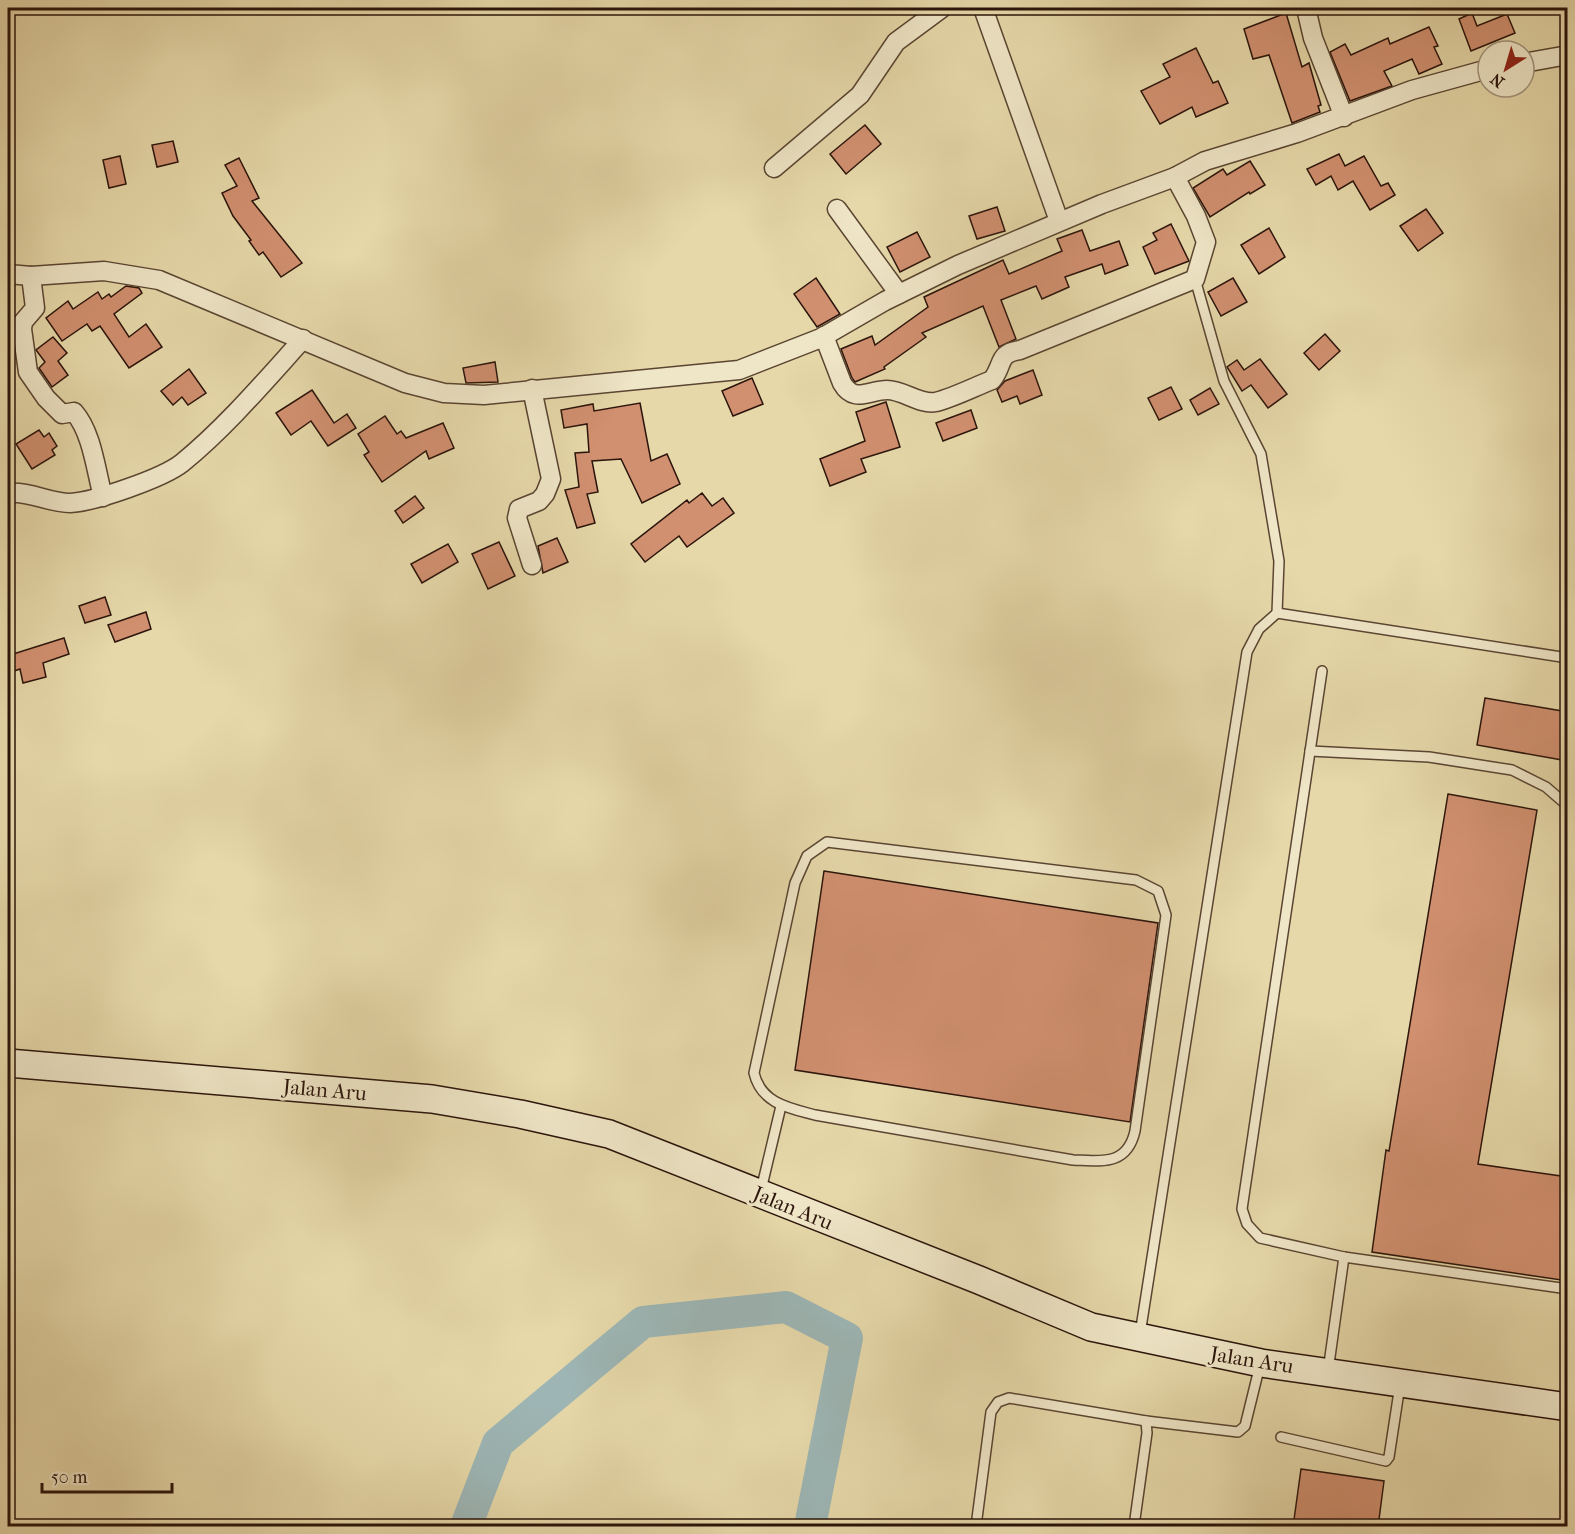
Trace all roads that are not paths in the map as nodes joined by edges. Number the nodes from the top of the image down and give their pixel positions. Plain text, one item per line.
1 (942, 8) edge
2 (983, 8) edge
3 (1306, 8) edge
4 (1568, 55) edge
5 (1536, 61) edge
6 (1476, 72) edge
7 (1344, 117) junction
8 (774, 168) dead end
9 (1175, 177) junction
10 (837, 209) dead end
11 (1059, 221) junction
12 (8, 274) edge
13 (31, 276) junction
14 (1195, 279) junction
15 (899, 294) junction
16 (824, 336) junction
17 (303, 339) junction
18 (532, 389) junction
19 (8, 493) edge
20 (104, 497) junction
21 (532, 565) dead end
22 (1276, 613) junction
23 (1568, 658) edge
24 (1322, 671) dead end
25 (1310, 751) junction
26 (1568, 806) edge
27 (8, 1063) edge
28 (781, 1106) junction
29 (760, 1196) junction
30 (1344, 1257) junction
31 (1568, 1289) edge
32 (1139, 1339) junction
33 (1261, 1363) junction
34 (1328, 1371) junction
35 (1401, 1383) junction
36 (1568, 1407) edge
37 (1146, 1421) junction
38 (1281, 1437) dead end
39 (976, 1527) edge
40 (1134, 1527) edge

1 - 8 street
2 - 11 street
3 - 7 street
4 - 5 street
6 - 7 street
7 - 9 street
9 - 11 street
9 - 14 street
10 - 15 street
11 - 15 street
12 - 13 street
13 - 17 street
13 - 20 street
14 - 16 street
14 - 22 lane
15 - 16 street
16 - 18 street
17 - 18 street
17 - 20 street
18 - 21 street
19 - 20 street
22 - 23 lane
22 - 32 lane
24 - 25 lane
25 - 26 lane
25 - 30 lane
27 - 29 street, Jalan Aru
28 - 28 lane
28 - 29 lane
29 - 32 street, Jalan Aru
30 - 31 lane
30 - 34 lane
32 - 33 street, Jalan Aru
33 - 34 street, Jalan Aru
33 - 37 lane
34 - 35 street, Jalan Aru
35 - 36 street, Jalan Aru
35 - 38 lane
37 - 39 lane
37 - 40 lane

